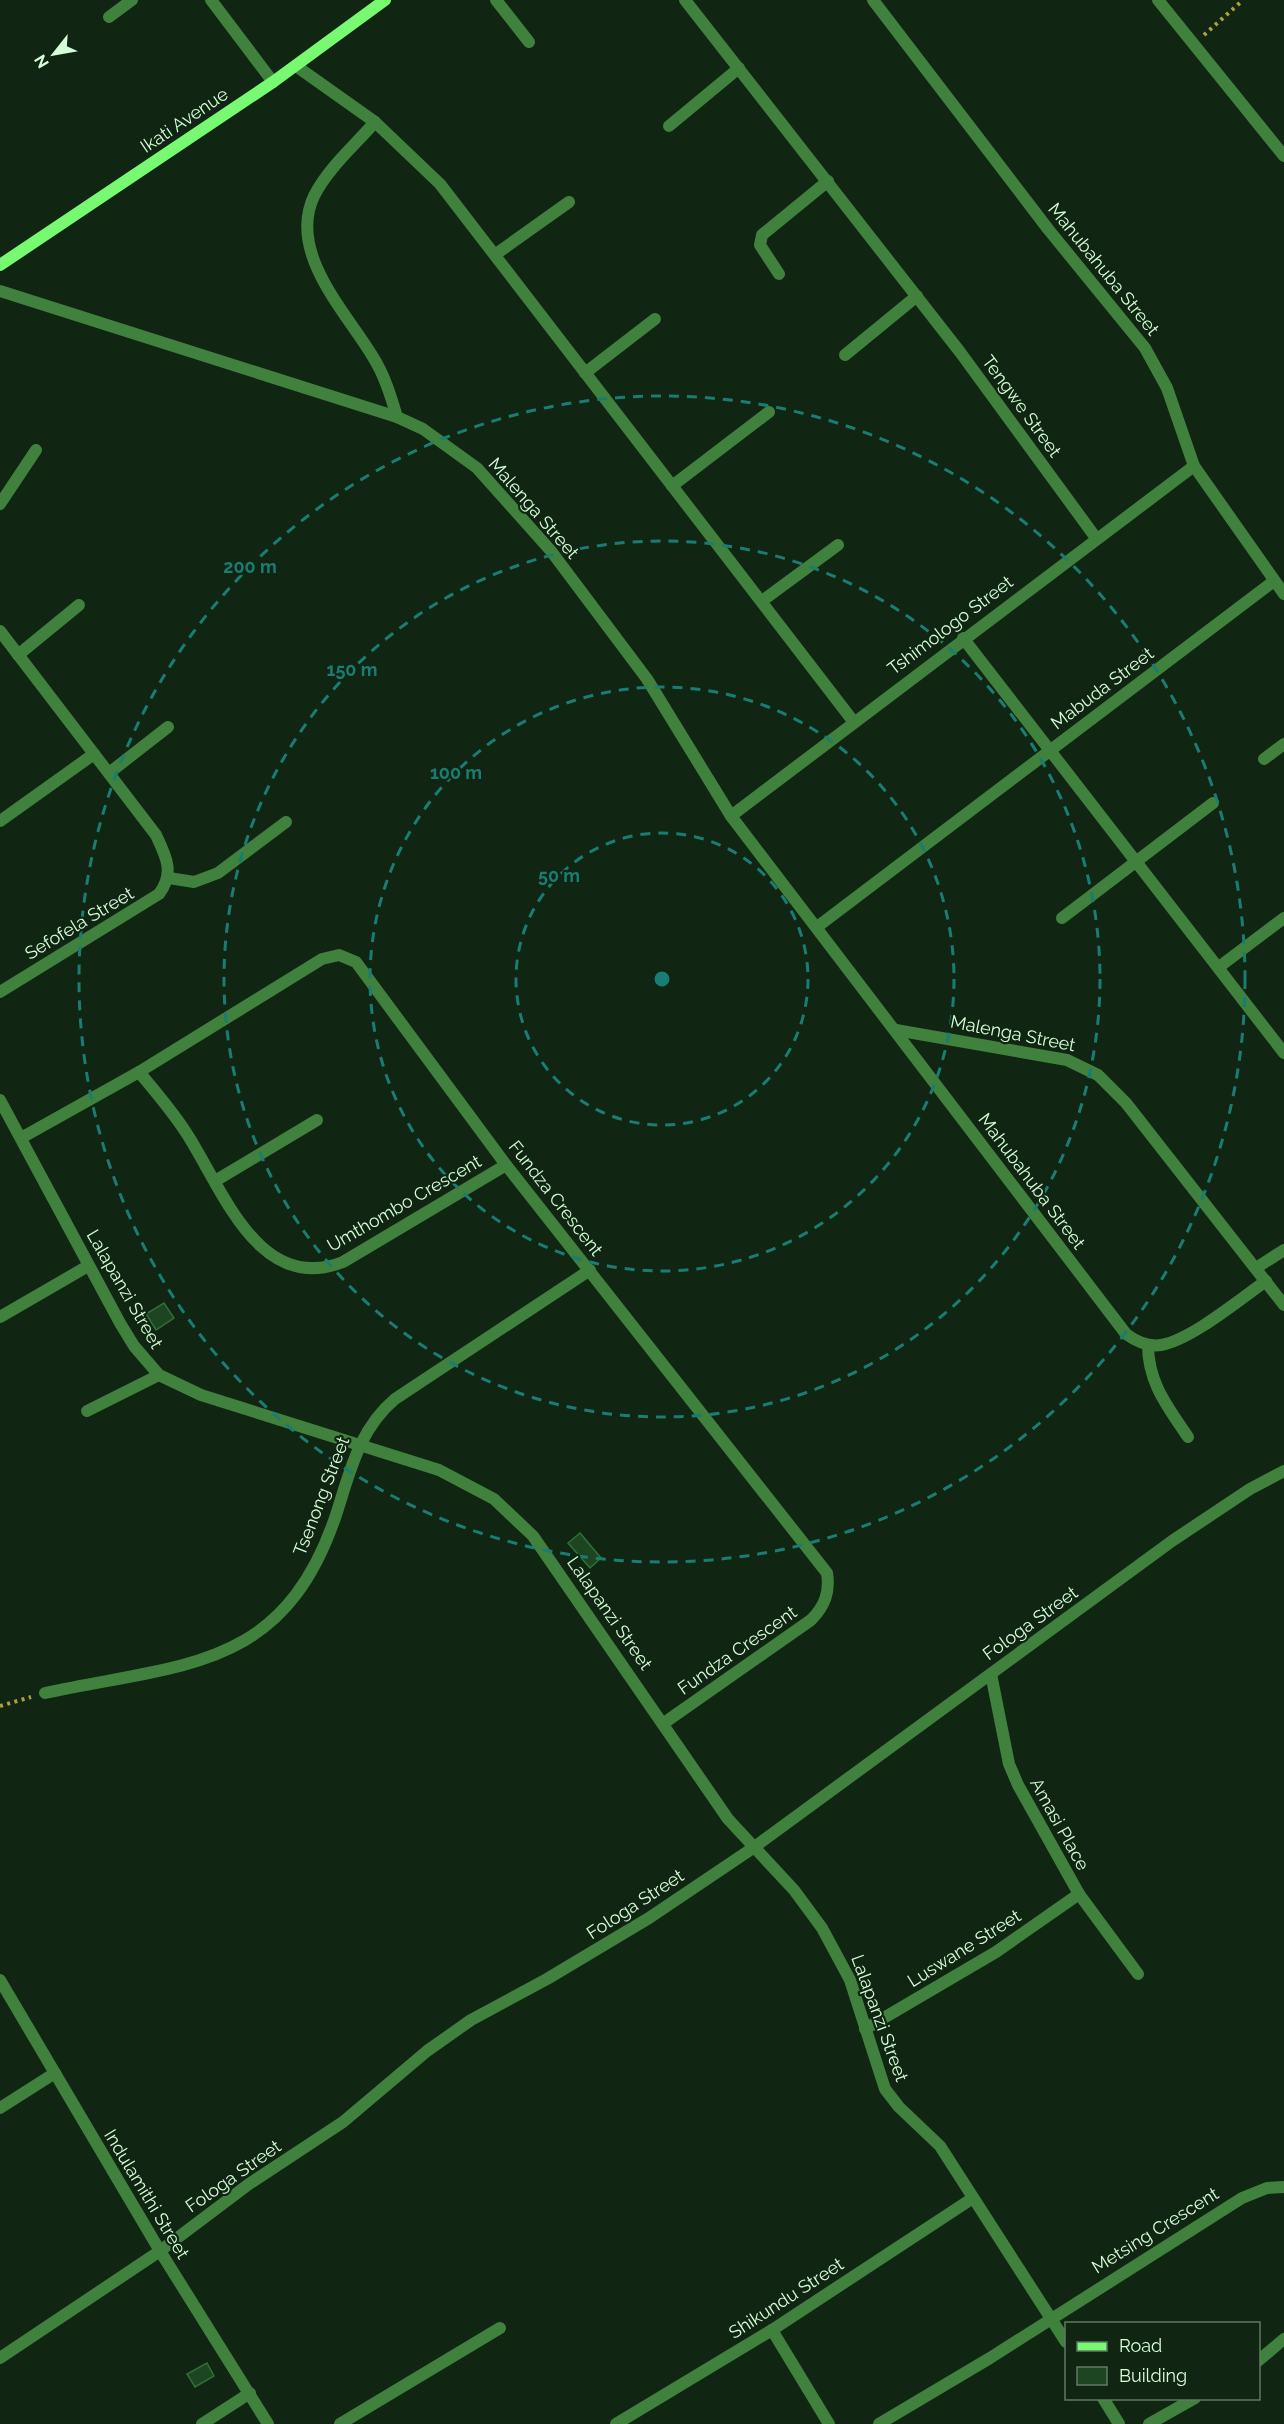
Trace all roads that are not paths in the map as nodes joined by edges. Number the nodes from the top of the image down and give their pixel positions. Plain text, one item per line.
1 (132, 0) edge
2 (210, 0) edge
3 (385, 0) edge
4 (496, 0) edge
5 (685, 0) edge
6 (873, 0) edge
7 (1158, 0) edge
8 (109, 17) dead end
9 (529, 42) dead end
10 (296, 66) junction
11 (739, 68) junction
12 (273, 82) junction
13 (375, 122) junction
14 (669, 126) dead end
15 (1284, 156) edge
16 (828, 181) junction
17 (569, 202) dead end
18 (496, 254) junction
19 (0, 265) edge
20 (778, 274) dead end
21 (0, 291) edge
22 (917, 296) junction
23 (655, 319) dead end
24 (845, 355) dead end
25 (585, 373) junction
26 (769, 412) dead end
27 (397, 417) junction
28 (36, 450) dead end
29 (1194, 466) junction
30 (672, 486) junction
31 (0, 504) edge
32 (1096, 538) junction
33 (838, 545) dead end
34 (1274, 581) junction
35 (1284, 594) edge
36 (762, 601) junction
37 (79, 605) dead end
38 (0, 631) edge
39 (963, 638) junction
40 (18, 655) junction
41 (853, 721) junction
42 (168, 727) dead end
43 (1284, 744) edge
44 (1051, 750) junction
45 (94, 754) junction
46 (1264, 759) dead end
47 (109, 773) junction
48 (1213, 803) dead end
49 (731, 816) junction
50 (0, 820) edge
51 (286, 822) dead end
52 (1135, 861) junction
53 (169, 878) junction
54 (1062, 918) dead end
55 (1284, 918) edge
56 (817, 927) junction
57 (1219, 967) junction
58 (0, 992) edge
59 (896, 1029) junction
60 (1284, 1053) edge
61 (140, 1072) junction
62 (0, 1100) edge
63 (317, 1120) dead end
64 (21, 1138) junction
65 (506, 1165) junction
66 (215, 1181) junction
67 (1284, 1250) edge
68 (88, 1266) junction
69 (1256, 1268) junction
70 (590, 1270) junction
71 (1266, 1281) junction
72 (1284, 1305) edge
73 (0, 1317) edge
74 (1148, 1345) junction
75 (159, 1375) junction
76 (87, 1411) dead end
77 (1188, 1437) dead end
78 (360, 1444) junction
79 (1284, 1471) edge
80 (991, 1674) junction
81 (45, 1693) road end
82 (664, 1723) junction
83 (753, 1848) junction
84 (1079, 1894) junction
85 (1138, 1974) dead end
86 (0, 1980) edge
87 (866, 2029) junction
88 (54, 2073) junction
89 (0, 2108) edge
90 (1284, 2187) edge
91 (973, 2198) junction
92 (160, 2251) junction
93 (1051, 2317) junction
94 (500, 2328) dead end
95 (772, 2330) junction
96 (1284, 2339) edge
97 (1065, 2340) edge
98 (0, 2358) edge
99 (1260, 2359) edge
100 (250, 2393) junction
101 (1104, 2400) edge
102 (1191, 2400) edge
103 (202, 2424) edge
104 (268, 2424) edge
105 (340, 2424) edge
106 (616, 2424) edge
107 (829, 2424) edge
108 (879, 2424) edge
109 (1119, 2424) edge
110 (1149, 2424) edge

1 - 8 street
2 - 12 street
3 - 10 street, Ikati Avenue
4 - 9 street
5 - 11 street, Tengwe Street
6 - 29 street, Mahubahuba Street
7 - 15 street
10 - 12 street, Ikati Avenue
10 - 13 street
11 - 14 street
11 - 16 street, Tengwe Street
12 - 19 street, Ikati Avenue
13 - 18 street
13 - 27 street
16 - 20 street
16 - 22 street, Tengwe Street
17 - 18 street
18 - 25 street
21 - 27 street, Malenga Street
22 - 24 street
22 - 32 street, Tengwe Street
23 - 25 street
25 - 30 street
26 - 30 street
27 - 49 street, Malenga Street
28 - 31 street
29 - 32 street, Tshimologo Street
29 - 34 street, Mahubahuba Street
30 - 36 street
32 - 39 street, Tshimologo Street
33 - 36 street
34 - 35 street, Mahubahuba Street
34 - 44 street, Mabuda Street
36 - 41 street
37 - 40 street
38 - 40 street
39 - 41 street, Tshimologo Street
39 - 44 street, Mabuda Street
40 - 45 street
41 - 49 street, Tshimologo Street
42 - 47 street
43 - 46 street
44 - 52 street, Mabuda Street
44 - 56 street, Mabuda Street
45 - 47 street
45 - 50 street
47 - 53 street
48 - 52 street
49 - 56 street, Malenga Street
51 - 53 street
52 - 54 street
52 - 57 street, Mabuda Street
53 - 58 street, Sefofela Street
55 - 57 street
56 - 59 street, Malenga Street
57 - 60 street, Mabuda Street
59 - 69 street, Malenga Street
59 - 74 street, Mahubahuba Street
61 - 64 street, Fundza Crescent
61 - 65 street, Fundza Crescent
61 - 66 street, Umthombo Crescent
62 - 64 street, Lalapanzi Street
63 - 66 street
64 - 68 street, Lalapanzi Street
65 - 66 street, Umthombo Crescent
65 - 70 street, Fundza Crescent
67 - 69 street
68 - 73 street
68 - 75 street, Lalapanzi Street
69 - 71 street, Malenga Street
70 - 78 street, Tsenong Street
70 - 82 street, Fundza Crescent
71 - 72 street, Malenga Street
71 - 74 street
74 - 77 street
75 - 76 street
75 - 78 street, Lalapanzi Street
78 - 81 street, Tsenong Street
78 - 82 street, Lalapanzi Street
79 - 80 street, Fologa Street
80 - 83 street, Fologa Street
80 - 84 street, Amasi Place
82 - 83 street, Lalapanzi Street
83 - 87 street, Lalapanzi Street
83 - 92 street, Fologa Street
84 - 85 street, Amasi Place
84 - 87 street, Luswane Street
86 - 88 street, Indulamithi Street
87 - 91 street, Lalapanzi Street
88 - 89 street
88 - 92 street, Indulamithi Street
90 - 93 street, Metsing Crescent
91 - 93 street, Lalapanzi Street
91 - 95 street, Shikundu Street
92 - 98 street, Fologa Street
92 - 100 street, Indulamithi Street
93 - 97 street, Lalapanzi Street
93 - 108 street
94 - 105 street
95 - 106 street, Shikundu Street
95 - 107 street
96 - 99 street
100 - 103 street
100 - 104 street, Indulamithi Street
101 - 109 street
102 - 110 street

